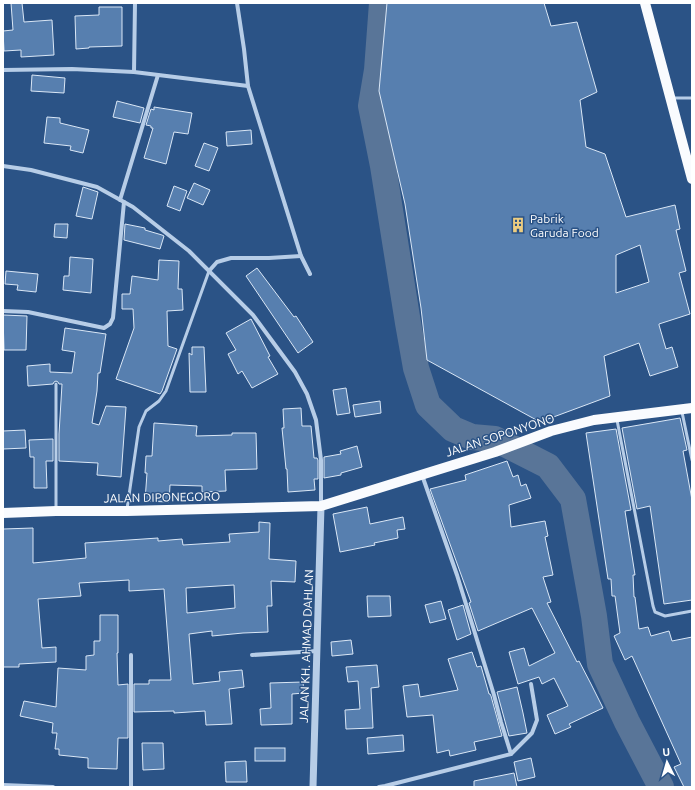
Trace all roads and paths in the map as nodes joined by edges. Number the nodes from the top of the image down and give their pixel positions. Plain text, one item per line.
1 (135, 3) edge
2 (237, 3) edge
3 (645, 3) edge
4 (3, 70) edge
5 (134, 72) junction
6 (158, 75) junction
7 (248, 86) junction
8 (670, 98) junction
9 (692, 98) edge
10 (3, 166) edge
11 (692, 179) edge
12 (122, 201) junction
13 (301, 256) junction
14 (209, 271) junction
15 (310, 274) dead end
16 (3, 311) edge
17 (56, 384) dead end
18 (692, 408) edge
19 (681, 410) junction
20 (617, 418) junction
21 (692, 460) edge
22 (422, 475) junction
23 (321, 506) junction
24 (56, 511) junction
25 (127, 511) junction
26 (3, 513) edge
27 (692, 611) edge
28 (317, 651) junction
29 (131, 655) dead end
30 (252, 655) dead end
31 (531, 684) dead end
32 (511, 754) junction
33 (3, 785) edge
34 (53, 787) edge
35 (131, 787) edge
36 (313, 787) edge
37 (379, 787) edge

1 - 5 street
2 - 7 street
3 - 8 main road
4 - 5 street
5 - 6 street
6 - 7 street
6 - 12 street
7 - 13 street
8 - 9 lane
8 - 11 main road
10 - 12 street
12 - 14 street
12 - 16 street
13 - 14 street
13 - 15 street
14 - 23 street
14 - 25 lane
17 - 24 lane
18 - 19 main road, JALAN SOPONYONO
19 - 20 main road, JALAN SOPONYONO
19 - 21 lane
20 - 22 main road, JALAN SOPONYONO
20 - 27 lane
22 - 23 main road, JALAN SOPONYONO
22 - 32 street
23 - 25 main road, JALAN DIPONEGORO
23 - 28 street, JALAN KH. AHMAD DAHLAN
24 - 25 main road, JALAN DIPONEGORO
24 - 26 main road, JALAN DIPONEGORO
28 - 30 street
28 - 36 street, JALAN KH. AHMAD DAHLAN
29 - 35 street
31 - 32 street
32 - 37 street
33 - 34 street

